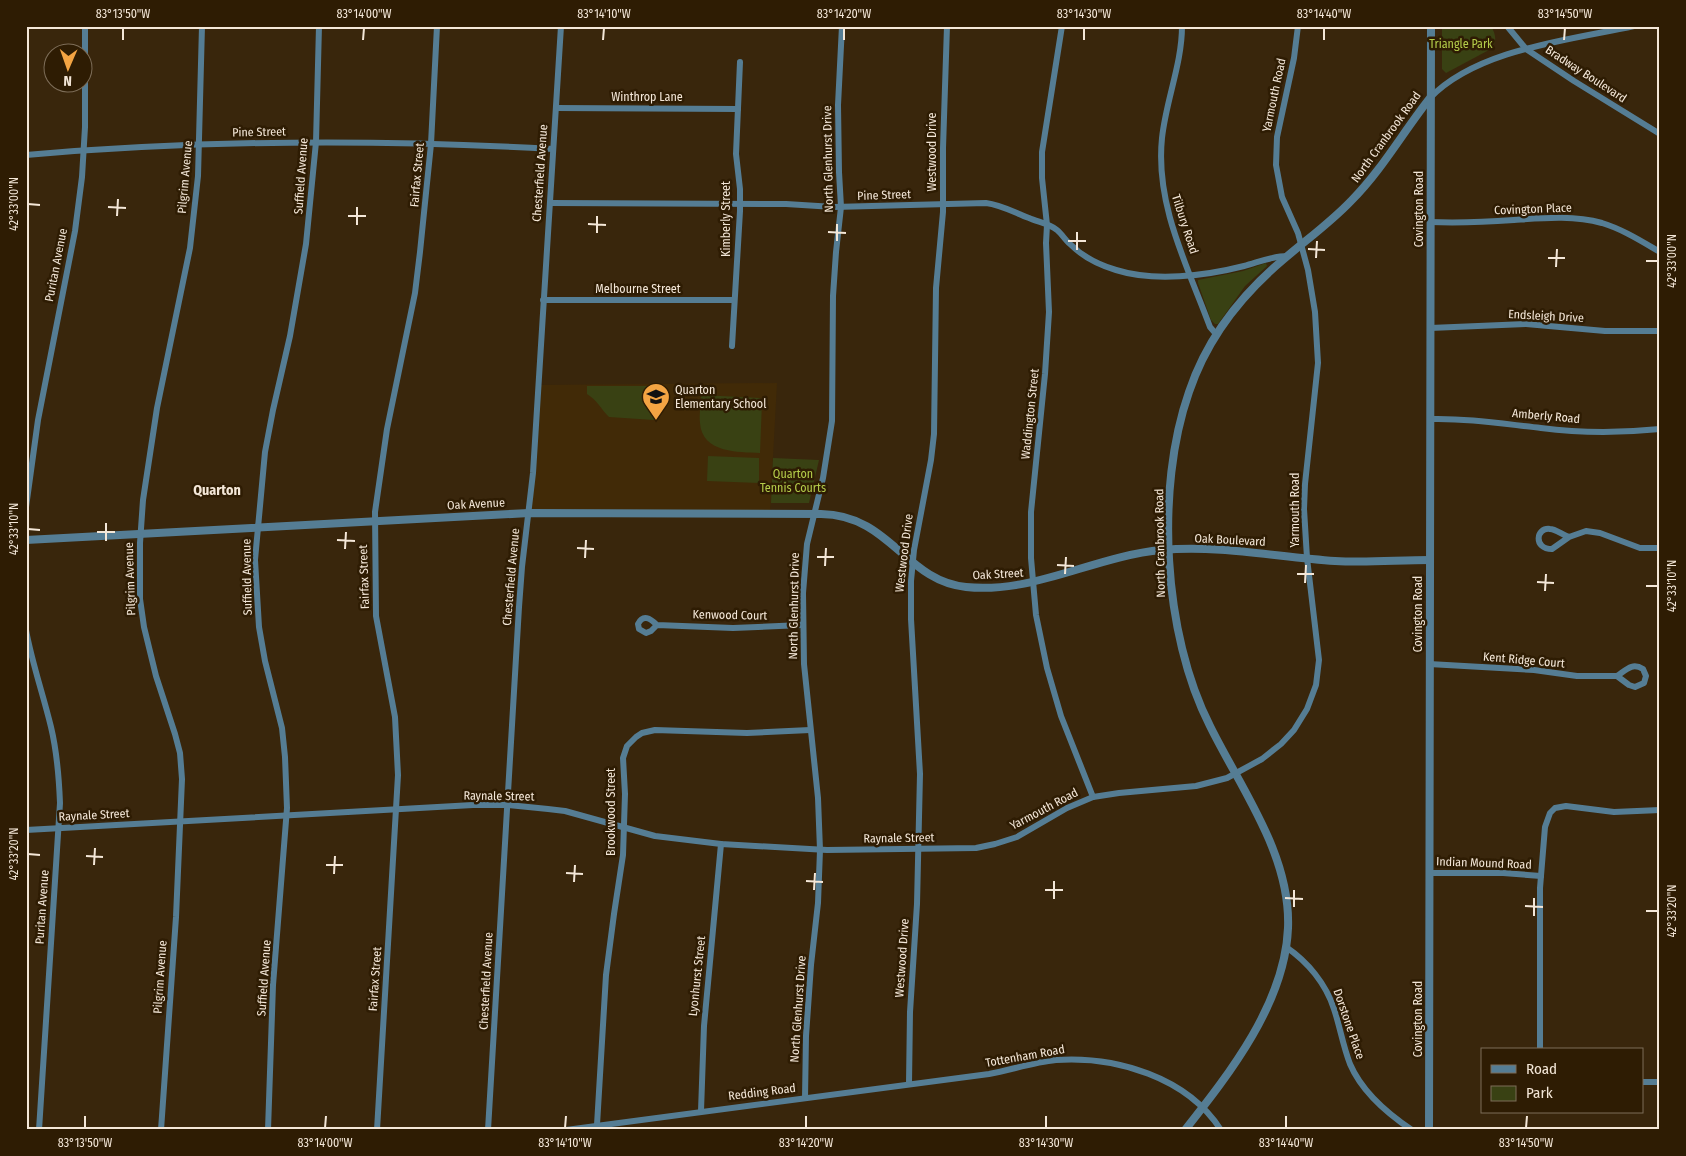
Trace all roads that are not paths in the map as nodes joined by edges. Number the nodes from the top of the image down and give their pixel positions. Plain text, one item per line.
1 (85, 26) edge
2 (202, 26) edge
3 (319, 26) edge
4 (437, 26) edge
5 (561, 26) edge
6 (842, 26) edge
7 (947, 26) edge
8 (1062, 26) edge
9 (1182, 26) edge
10 (1298, 26) edge
11 (1430, 26) edge
12 (1507, 26) edge
13 (1634, 26) edge
14 (1526, 49) junction
15 (740, 62) dead end
16 (1430, 98) junction
17 (556, 108) junction
18 (738, 108) junction
19 (1660, 134) edge
20 (316, 142) junction
21 (431, 144) junction
22 (199, 145) junction
23 (553, 149) junction
24 (84, 151) junction
25 (26, 155) edge
26 (550, 204) junction
27 (740, 204) junction
28 (944, 204) junction
29 (841, 207) junction
30 (1430, 222) junction
31 (1047, 225) junction
32 (1301, 245) junction
33 (1660, 252) edge
34 (1288, 256) junction
35 (1191, 275) junction
36 (543, 300) junction
37 (734, 300) junction
38 (1430, 328) junction
39 (1660, 331) edge
40 (1216, 334) junction
41 (732, 346) dead end
42 (1430, 419) junction
43 (1660, 429) edge
44 (26, 506) edge
45 (529, 513) junction
46 (814, 514) junction
47 (374, 521) junction
48 (258, 528) junction
49 (140, 534) junction
50 (1569, 537) dead end
51 (26, 540) edge
52 (1660, 548) edge
53 (1169, 549) junction
54 (1307, 558) junction
55 (1430, 560) junction
56 (913, 562) junction
57 (1032, 583) junction
58 (656, 625) dead end
59 (802, 625) junction
60 (26, 630) edge
61 (1429, 664) junction
62 (1618, 676) dead end
63 (810, 730) junction
64 (1235, 775) junction
65 (1093, 797) junction
66 (508, 805) junction
67 (397, 810) junction
68 (1660, 810) edge
69 (287, 816) junction
70 (181, 822) junction
71 (59, 828) junction
72 (625, 829) junction
73 (26, 830) edge
74 (721, 844) junction
75 (968, 848) joint
76 (820, 850) junction
77 (919, 850) junction
78 (1429, 873) junction
79 (1541, 876) junction
80 (1660, 932) edge
81 (1286, 947) junction
82 (1660, 979) edge
83 (1540, 1048) edge
84 (961, 1078) joint
85 (1644, 1082) edge
86 (1660, 1082) edge
87 (909, 1084) junction
88 (806, 1098) junction
89 (1203, 1108) junction
90 (701, 1111) junction
91 (597, 1125) junction
92 (40, 1130) edge
93 (162, 1130) edge
94 (268, 1130) edge
95 (377, 1130) edge
96 (488, 1130) edge
97 (566, 1130) edge
98 (1185, 1130) edge
99 (1221, 1130) edge
100 (1412, 1130) edge
101 (1429, 1130) edge

1 - 24 street, Puritan Avenue
2 - 22 street, Pilgrim Avenue
3 - 20 street, Suffield Avenue
4 - 21 street, Fairfax Street
5 - 17 street, Chesterfield Avenue
6 - 29 street, North Glenhurst Drive
7 - 28 street, Westwood Drive
8 - 31 street, Waddington Street
9 - 35 street, Tilbury Road
10 - 32 street, Yarmouth Road
11 - 16 street, North Cranbrook Road
12 - 14 street, Bradway Boulevard
13 - 14 street
14 - 16 street
14 - 19 street, Bradway Boulevard
15 - 18 street, Kimberly Street
16 - 30 street, Covington Road
16 - 32 street, North Cranbrook Road
17 - 18 street, Winthrop Lane
17 - 23 street, Chesterfield Avenue
18 - 27 street, Kimberly Street
20 - 21 street, Pine Street
20 - 22 street, Pine Street
20 - 48 street, Suffield Avenue
21 - 23 street, Pine Street
21 - 47 street, Fairfax Street
22 - 24 street, Pine Street
22 - 49 street, Pilgrim Avenue
23 - 26 street, Chesterfield Avenue
24 - 25 street, Pine Street
24 - 44 street, Puritan Avenue
26 - 27 street, Pine Street
26 - 36 street, Chesterfield Avenue
27 - 29 street, Pine Street
27 - 37 street, Kimberly Street
28 - 29 street, Pine Street
28 - 31 street, Pine Street
28 - 56 street, Westwood Drive
29 - 46 street, North Glenhurst Drive
30 - 33 street, Covington Place
30 - 38 street, Covington Road
31 - 35 street, Pine Street
31 - 57 street, Waddington Street
32 - 34 street, North Cranbrook Road
32 - 54 street, Yarmouth Road
34 - 35 street, Pine Street
34 - 40 street, North Cranbrook Road
35 - 40 street, Tilbury Road
36 - 37 street, Melbourne Street
36 - 45 street, Chesterfield Avenue
37 - 41 street, Kimberly Street
38 - 39 street, Endsleigh Drive
38 - 42 street, Covington Road
40 - 53 street, North Cranbrook Road
42 - 43 street, Amberly Road
42 - 55 street, Covington Road
45 - 46 street, Oak Avenue
45 - 47 street, Oak Avenue
45 - 66 street, Chesterfield Avenue
46 - 56 street, Oak Avenue
46 - 59 street, North Glenhurst Drive
47 - 48 street, Oak Avenue
47 - 67 street, Fairfax Street
48 - 49 street, Oak Avenue
48 - 69 street, Suffield Avenue
49 - 51 street, Oak Avenue
49 - 70 street, Pilgrim Avenue
50 - 52 street
53 - 54 street, Oak Boulevard
53 - 57 street, Oak Boulevard
53 - 64 street, North Cranbrook Road
54 - 55 street, Oak Boulevard
54 - 64 street, Yarmouth Road
55 - 61 street, Covington Road
56 - 57 street, Oak Street
56 - 77 street, Westwood Drive
57 - 65 street, Waddington Street
58 - 59 street, Kenwood Court
59 - 63 street, North Glenhurst Drive
60 - 71 street, Puritan Avenue
61 - 62 street, Kent Ridge Court
61 - 78 street, Covington Road
63 - 72 street, Brookwood Street
63 - 76 street, North Glenhurst Drive
64 - 65 street, Yarmouth Road
64 - 81 street, North Cranbrook Road
65 - 75 street, Yarmouth Road
66 - 67 street, Raynale Street
66 - 72 street, Raynale Street
66 - 96 street, Chesterfield Avenue
67 - 69 street, Raynale Street
67 - 95 street, Fairfax Street
68 - 79 street, Indian Mound Road
69 - 70 street, Raynale Street
69 - 94 street, Suffield Avenue
70 - 71 street, Raynale Street
70 - 93 street, Pilgrim Avenue
71 - 73 street, Raynale Street
71 - 92 street, Puritan Avenue
72 - 74 street, Raynale Street
72 - 91 street, Brookwood Street
74 - 76 street, Raynale Street
74 - 90 street, Lyonhurst Street
75 - 77 street, Raynale Street
76 - 77 street, Raynale Street
76 - 88 street, North Glenhurst Drive
77 - 87 street, Westwood Drive
78 - 79 street, Indian Mound Road
78 - 101 street, Covington Road
79 - 83 street
80 - 82 street
81 - 89 street, North Cranbrook Road
81 - 100 street, Dorstone Place
84 - 87 street, Redding Road
84 - 89 street, Tottenham Road
85 - 86 street
87 - 88 street, Redding Road
88 - 90 street, Redding Road
89 - 98 street, North Cranbrook Road
89 - 99 street, Tottenham Road
90 - 91 street, Redding Road
91 - 97 street, Redding Road

